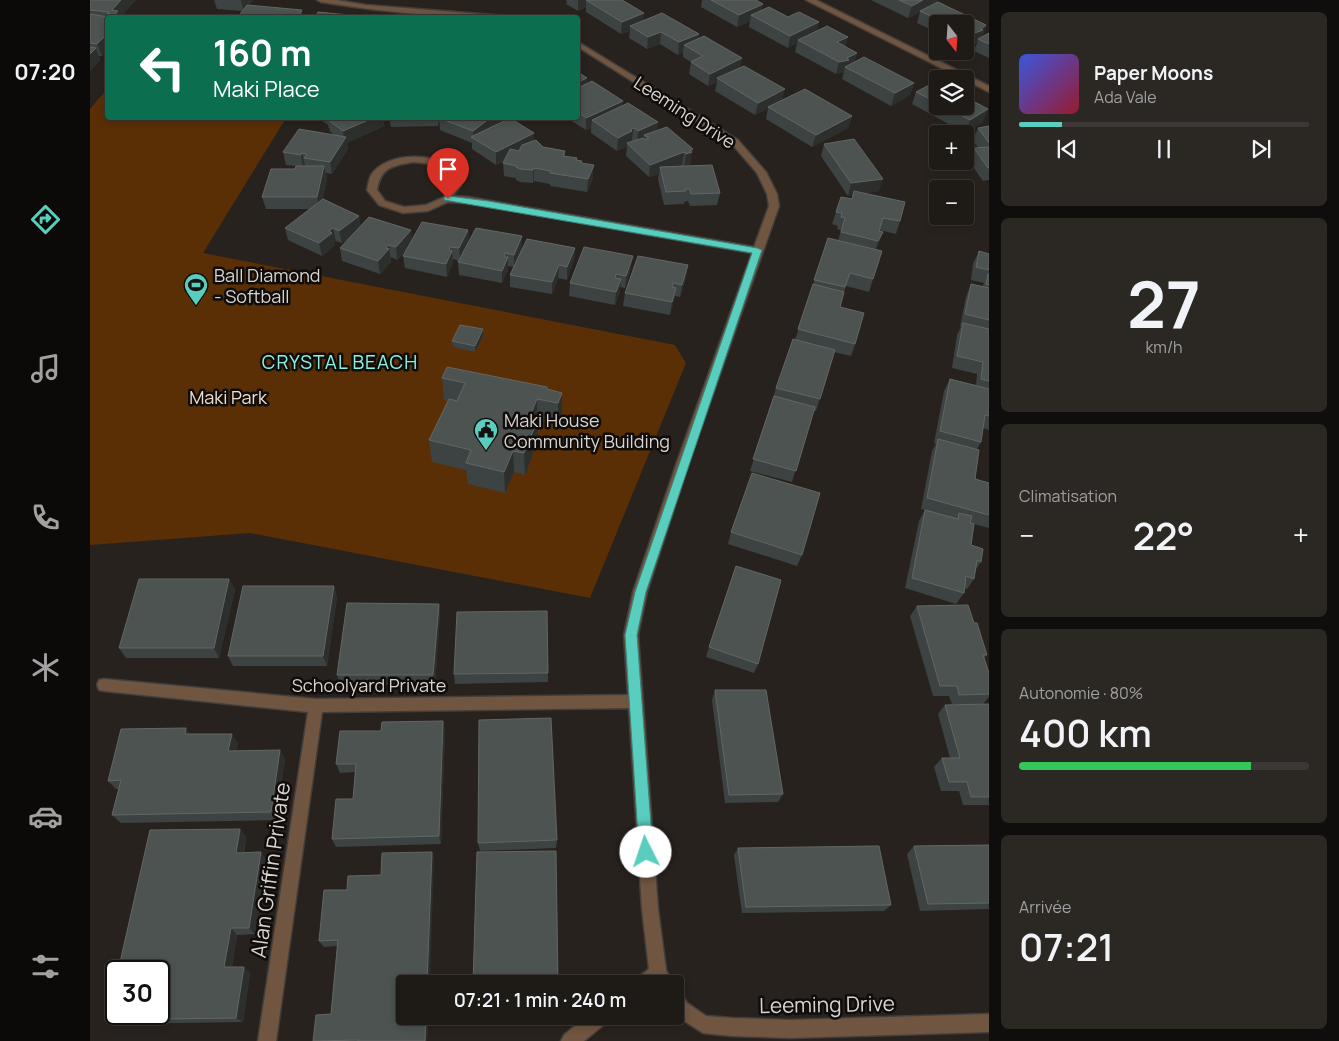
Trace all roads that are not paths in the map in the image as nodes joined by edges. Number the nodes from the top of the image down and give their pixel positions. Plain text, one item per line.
1 (321, 0) edge
2 (810, 0) edge
3 (468, 15) edge
4 (580, 45) edge
5 (989, 89) edge
6 (448, 199) junction
7 (757, 250) junction
8 (104, 685) dead end
9 (635, 702) junction
10 (316, 706) junction
11 (661, 975) edge
12 (684, 1011) edge
13 (989, 1023) edge
14 (590, 1025) edge
15 (266, 1041) edge
16 (570, 1041) edge

1 - 3 street
2 - 5 street
4 - 7 street, Leeming Drive
6 - 6 street
6 - 7 street
7 - 9 street, Leeming Drive
8 - 10 street, Schoolyard Private
9 - 10 street, Schoolyard Private
9 - 11 street, Leeming Drive
10 - 15 street, Alan Griffin Private
12 - 13 street, Leeming Drive
14 - 16 street

